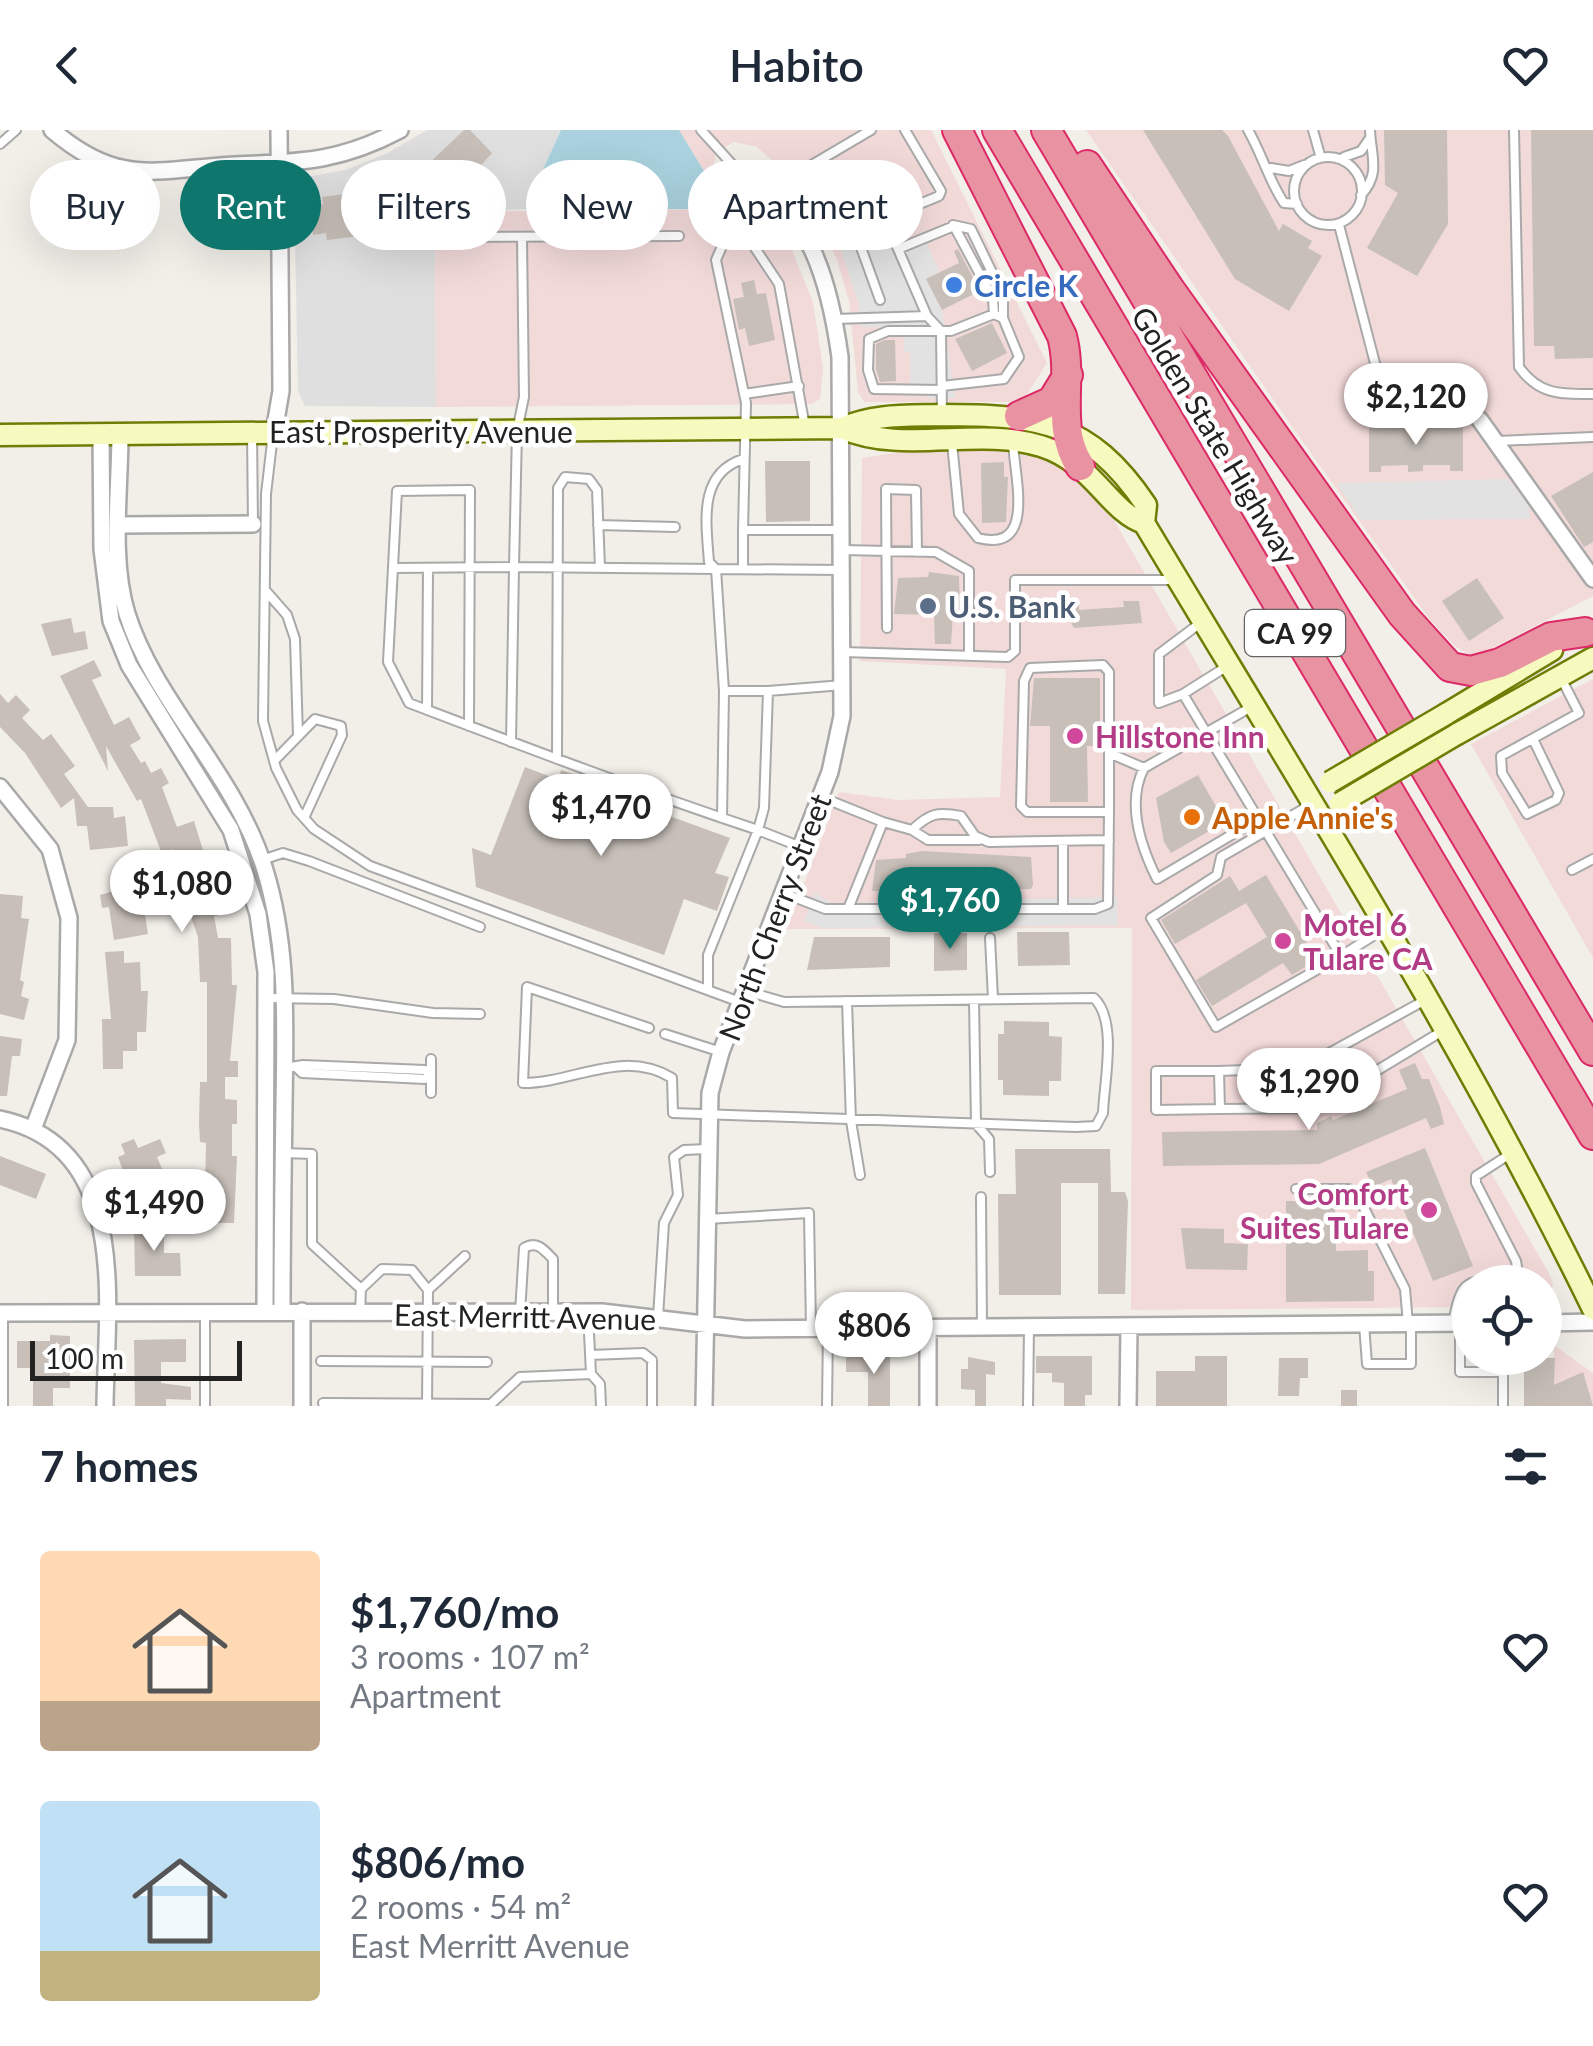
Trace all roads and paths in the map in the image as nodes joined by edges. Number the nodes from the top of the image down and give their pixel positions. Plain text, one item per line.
1 (16, 130) edge
2 (52, 130) edge
3 (279, 130) edge
4 (400, 130) edge
5 (702, 130) edge
6 (721, 130) edge
7 (871, 130) edge
8 (904, 130) edge
9 (957, 130) edge
10 (996, 130) edge
11 (1046, 130) edge
12 (1064, 130) edge
13 (1248, 130) edge
14 (1313, 130) edge
15 (1514, 130) edge
16 (1370, 134) edge
17 (713, 142) junction
18 (0, 144) edge
19 (1320, 154) junction
20 (1344, 157) junction
21 (279, 160) edge
22 (314, 160) edge
23 (728, 160) edge
24 (819, 160) edge
25 (922, 160) edge
26 (923, 161) edge
27 (1304, 165) junction
28 (1270, 168) junction
29 (180, 172) edge
30 (1361, 195) junction
31 (923, 204) edge
32 (1297, 204) junction
33 (1339, 225) junction
34 (680, 236) dead end
35 (506, 237) edge
36 (522, 237) junction
37 (923, 238) edge
38 (280, 250) edge
39 (812, 250) edge
40 (862, 250) edge
41 (898, 250) edge
42 (880, 300) dead end
43 (926, 316) junction
44 (999, 316) junction
45 (835, 319) junction
46 (941, 330) junction
47 (1069, 374) junction
48 (799, 386) junction
49 (942, 388) junction
50 (744, 394) junction
51 (1383, 394) dead end
52 (1593, 394) edge
53 (942, 416) junction
54 (1480, 420) dead end
55 (805, 428) junction
56 (842, 428) junction
57 (1016, 428) junction
58 (1064, 428) junction
59 (744, 429) junction
60 (517, 431) junction
61 (263, 432) junction
62 (110, 434) junction
63 (0, 435) edge
64 (1593, 437) edge
65 (951, 438) junction
66 (1492, 441) junction
67 (743, 459) junction
68 (1080, 466) junction
69 (1144, 523) junction
70 (253, 524) joint
71 (120, 525) junction
72 (598, 525) junction
73 (675, 527) dead end
74 (743, 530) junction
75 (842, 530) junction
76 (842, 550) junction
77 (887, 551) junction
78 (916, 552) junction
79 (514, 566) junction
80 (556, 567) junction
81 (394, 568) junction
82 (600, 568) junction
83 (428, 569) junction
84 (470, 569) junction
85 (716, 569) junction
86 (743, 570) junction
87 (842, 570) junction
88 (1592, 577) edge
89 (1178, 580) junction
90 (264, 589) junction
91 (1203, 622) junction
92 (887, 628) dead end
93 (1591, 640) edge
94 (843, 652) junction
95 (969, 656) junction
96 (1229, 665) junction
97 (1560, 676) junction
98 (843, 685) junction
99 (724, 691) junction
100 (768, 692) junction
101 (1183, 694) junction
102 (1254, 706) junction
103 (428, 710) junction
104 (470, 726) junction
105 (1206, 733) junction
106 (298, 736) junction
107 (1532, 739) junction
108 (510, 742) junction
109 (1109, 753) junction
110 (557, 759) junction
111 (274, 760) junction
112 (1144, 768) junction
113 (0, 787) edge
114 (820, 797) junction
115 (1312, 804) junction
116 (1110, 812) junction
117 (304, 818) junction
118 (722, 818) junction
119 (1260, 818) junction
120 (883, 822) junction
121 (758, 830) junction
122 (912, 830) junction
123 (1267, 830) junction
124 (978, 840) junction
125 (1109, 840) junction
126 (1063, 841) junction
127 (801, 847) junction
128 (1593, 859) edge
129 (262, 860) junction
130 (1572, 870) dead end
131 (783, 893) junction
132 (848, 909) junction
133 (1063, 909) junction
134 (480, 927) dead end
135 (1385, 928) junction
136 (990, 938) dead end
137 (1340, 956) junction
138 (708, 990) junction
139 (742, 996) junction
140 (267, 998) junction
141 (286, 999) junction
142 (993, 999) junction
143 (1427, 999) junction
144 (974, 1000) junction
145 (847, 1001) junction
146 (480, 1014) dead end
147 (650, 1028) dead end
148 (1446, 1030) junction
149 (664, 1034) dead end
150 (1593, 1051) edge
151 (721, 1052) junction
152 (431, 1058) dead end
153 (291, 1069) junction
154 (1219, 1070) junction
155 (431, 1075) junction
156 (431, 1093) dead end
157 (1220, 1109) junction
158 (708, 1113) junction
159 (0, 1119) edge
160 (852, 1121) junction
161 (976, 1124) junction
162 (33, 1129) junction
163 (1593, 1136) edge
164 (708, 1149) junction
165 (284, 1152) junction
166 (1514, 1152) junction
167 (990, 1172) dead end
168 (860, 1175) dead end
169 (1296, 1189) dead end
170 (980, 1196) dead end
171 (706, 1219) junction
172 (465, 1256) dead end
173 (1517, 1265) edge
174 (361, 1289) junction
175 (428, 1290) junction
176 (1593, 1310) edge
177 (273, 1311) junction
178 (302, 1311) junction
179 (205, 1312) junction
180 (360, 1312) junction
181 (553, 1312) junction
182 (588, 1312) junction
183 (106, 1313) junction
184 (520, 1313) junction
185 (1, 1314) edge
186 (426, 1314) junction
187 (658, 1318) junction
188 (1593, 1322) edge
189 (1452, 1323) edge
190 (1562, 1323) edge
191 (705, 1324) junction
192 (1364, 1324) junction
193 (1410, 1324) junction
194 (1129, 1326) junction
195 (1029, 1327) junction
196 (982, 1328) junction
197 (820, 1329) junction
198 (928, 1329) junction
199 (590, 1355) junction
200 (321, 1361) dead end
201 (427, 1362) junction
202 (487, 1362) dead end
203 (590, 1374) junction
204 (1503, 1375) edge
205 (323, 1403) dead end
206 (427, 1405) edge
207 (2, 1406) edge
208 (105, 1406) edge
209 (205, 1406) edge
210 (302, 1406) edge
211 (601, 1406) edge
212 (652, 1406) edge
213 (704, 1406) edge
214 (827, 1406) edge
215 (928, 1406) edge
216 (1028, 1406) edge
217 (1128, 1406) edge
218 (1503, 1406) edge

1 - 18 lane
2 - 29 street
3 - 21 street
4 - 22 street
5 - 17 lane
6 - 17 lane
7 - 24 lane
8 - 25 lane
9 - 47 highway
10 - 163 highway, Golden State Highway / CA 99
11 - 150 highway, Golden State Highway / CA 99
12 - 93 highway
13 - 28 lane
14 - 19 lane
15 - 52 lane
16 - 20 lane
16 - 30 lane
17 - 23 lane
19 - 20 lane
19 - 27 lane
20 - 30 lane
26 - 31 lane
27 - 28 lane
27 - 32 lane
28 - 32 lane
30 - 33 lane
32 - 33 lane
33 - 51 lane
34 - 36 lane
35 - 36 lane
36 - 60 lane
37 - 44 lane
38 - 61 street
39 - 45 street, North Cherry Street
40 - 42 lane
41 - 43 lane
43 - 45 lane
43 - 46 lane
44 - 46 lane
44 - 49 lane
45 - 56 street, North Cherry Street
46 - 49 lane
46 - 49 lane
47 - 57 highway
47 - 58 highway
48 - 50 lane
48 - 50 lane
48 - 55 lane
49 - 53 lane
50 - 59 lane
53 - 56 main road, East Prosperity Avenue
53 - 57 main road, East Prosperity Avenue
54 - 66 street
55 - 56 main road, East Prosperity Avenue
55 - 59 main road, East Prosperity Avenue
56 - 65 main road, East Prosperity Avenue
56 - 75 street, North Cherry Street
57 - 58 main road, East Prosperity Avenue
57 - 65 main road, East Prosperity Avenue
57 - 65 lane
57 - 68 main road, East Prosperity Avenue
58 - 68 highway
58 - 69 main road, East Prosperity Avenue
59 - 60 main road, East Prosperity Avenue
59 - 67 lane
60 - 61 main road, East Prosperity Avenue
60 - 79 lane
61 - 62 main road, East Prosperity Avenue
61 - 70 lane
61 - 90 lane
62 - 63 main road, East Prosperity Avenue
62 - 71 street
62 - 140 street
64 - 66 lane
66 - 88 street
67 - 74 lane
67 - 85 lane
68 - 69 main road
69 - 89 main road
70 - 71 street
71 - 129 street
72 - 73 lane
72 - 80 lane
72 - 82 lane
74 - 75 lane
74 - 86 lane
75 - 76 street, North Cherry Street
76 - 77 lane
76 - 87 street, North Cherry Street
77 - 78 lane
77 - 78 lane
77 - 92 lane
78 - 95 lane
79 - 80 lane
79 - 84 lane
79 - 108 lane
80 - 82 lane
80 - 110 lane
81 - 83 lane
81 - 84 lane
81 - 103 lane
82 - 85 lane
83 - 84 lane
83 - 103 lane
84 - 104 lane
85 - 86 lane
85 - 99 lane
86 - 87 lane
87 - 94 street, North Cherry Street
89 - 91 main road
89 - 95 lane
90 - 106 lane
90 - 111 lane
91 - 96 main road
91 - 101 lane
93 - 97 main road
93 - 115 main road, bridge
94 - 95 lane
94 - 98 street, North Cherry Street
96 - 101 lane
96 - 102 main road
97 - 107 lane
97 - 115 main road, bridge
98 - 100 lane
98 - 114 street, North Cherry Street
99 - 100 lane
99 - 118 lane
100 - 121 lane
101 - 105 lane
102 - 105 lane
102 - 115 main road
103 - 104 lane
104 - 108 lane
105 - 112 lane
105 - 119 lane
106 - 111 lane
106 - 117 lane
107 - 107 lane
108 - 110 lane
109 - 112 lane
109 - 116 lane
109 - 116 lane
110 - 118 lane
111 - 117 lane
112 - 119 lane
113 - 162 street
114 - 120 lane
114 - 127 street, North Cherry Street
115 - 123 lane
115 - 135 main road
116 - 125 lane
117 - 138 lane
118 - 121 lane
119 - 123 lane
120 - 122 lane
120 - 132 lane
121 - 127 lane
121 - 138 lane
122 - 124 lane
122 - 124 lane
123 - 137 lane
123 - 137 lane
124 - 126 lane
125 - 126 lane
125 - 133 lane
126 - 133 lane
127 - 131 street, North Cherry Street
128 - 130 lane
129 - 134 lane
129 - 141 street
131 - 132 lane
131 - 139 street, North Cherry Street
132 - 133 lane
135 - 137 lane
135 - 143 main road
136 - 142 lane
138 - 139 lane
139 - 145 lane
139 - 151 street, North Cherry Street
140 - 141 lane
140 - 177 street
141 - 146 lane
141 - 153 street
142 - 144 lane
142 - 161 lane
143 - 148 main road
143 - 154 lane
144 - 145 lane
144 - 161 lane
145 - 160 lane
147 - 158 lane
148 - 157 lane
148 - 166 main road
149 - 151 lane
151 - 158 street, North Cherry Street
152 - 155 lane
153 - 155 lane
153 - 165 street
154 - 157 lane
154 - 157 lane
155 - 156 lane
158 - 160 lane
158 - 164 street, North Cherry Street
159 - 162 street
160 - 161 lane
160 - 168 lane
161 - 167 lane
162 - 183 street
164 - 171 street, North Cherry Street
164 - 187 lane
165 - 174 lane
165 - 177 street
166 - 173 lane
166 - 176 main road
169 - 193 lane
170 - 196 lane
171 - 191 street, North Cherry Street
171 - 197 lane
172 - 175 lane
174 - 175 lane
174 - 180 lane
175 - 186 lane
177 - 178 street, East Merritt Avenue
177 - 179 street, East Merritt Avenue
178 - 180 street, East Merritt Avenue
178 - 210 street
179 - 183 street, East Merritt Avenue
179 - 209 lane
180 - 186 street, East Merritt Avenue
181 - 182 street, East Merritt Avenue
181 - 184 street, East Merritt Avenue
181 - 184 lane
182 - 187 street, East Merritt Avenue
182 - 199 lane
183 - 185 street, East Merritt Avenue
183 - 208 street
184 - 186 street, East Merritt Avenue
185 - 207 lane
186 - 201 lane
187 - 191 street, East Merritt Avenue
188 - 190 street
189 - 193 street, East Merritt Avenue
191 - 197 street, East Merritt Avenue
191 - 213 street, North Cherry Street
192 - 193 street, East Merritt Avenue
192 - 193 lane
192 - 194 street, East Merritt Avenue
194 - 195 street, East Merritt Avenue
194 - 217 street
195 - 196 street, East Merritt Avenue
195 - 216 lane
196 - 198 street, East Merritt Avenue
197 - 198 street, East Merritt Avenue
197 - 214 lane
198 - 215 street
199 - 203 lane
199 - 212 lane
200 - 201 lane
201 - 202 lane
201 - 206 lane
203 - 206 lane
203 - 211 lane
204 - 218 lane
205 - 206 lane

